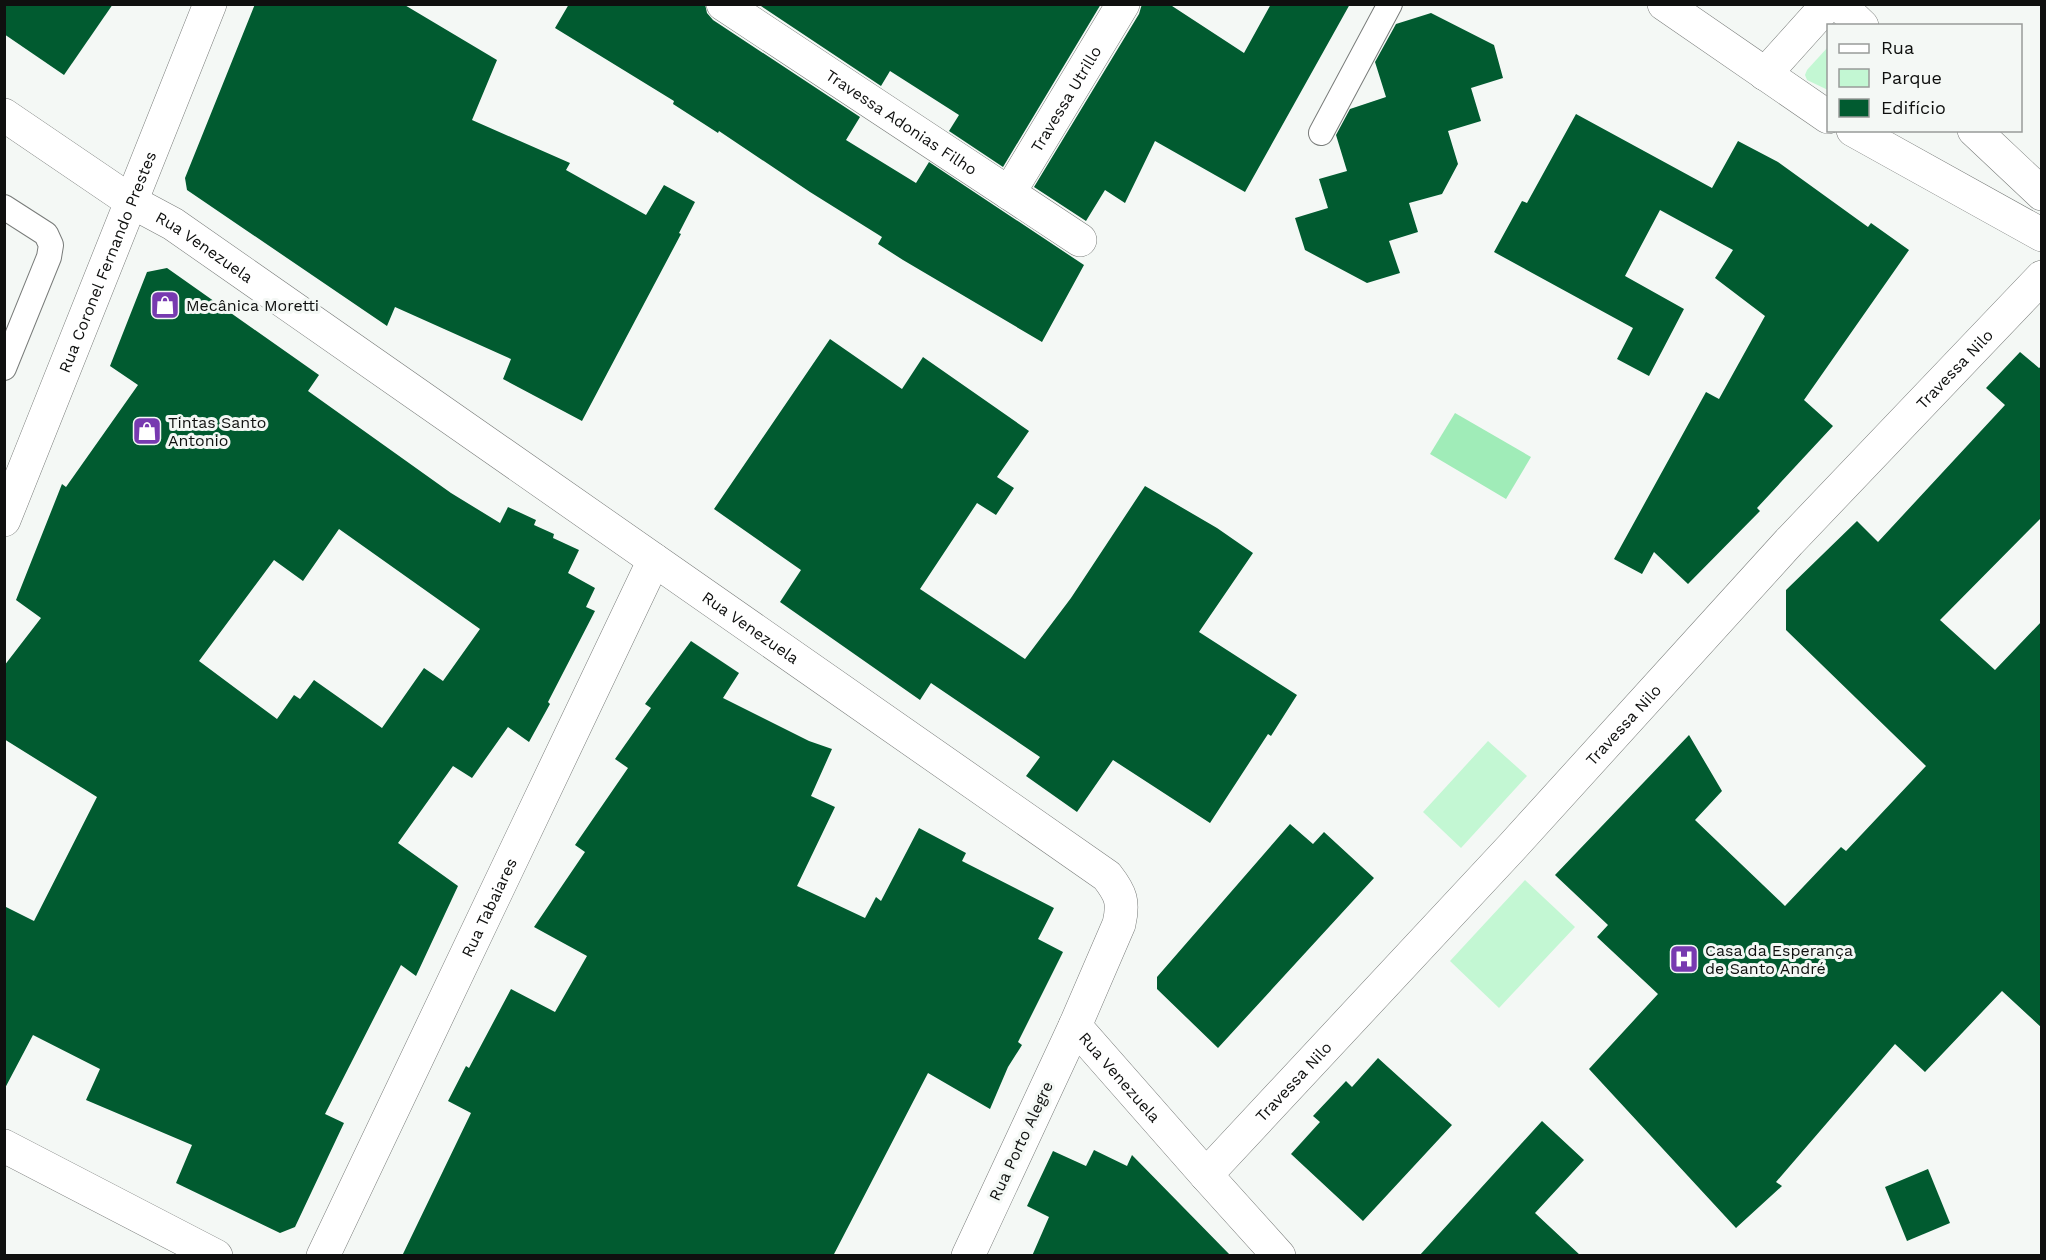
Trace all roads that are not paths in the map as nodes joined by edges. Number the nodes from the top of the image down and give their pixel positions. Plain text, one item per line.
1 (210, 4) edge
2 (723, 4) edge
3 (1123, 4) edge
4 (1390, 4) edge
5 (1664, 4) edge
6 (1828, 4) edge
7 (1839, 4) edge
8 (1860, 24) edge
9 (1765, 74) junction
10 (4, 115) edge
11 (1827, 116) edge
12 (1857, 132) edge
13 (1976, 132) edge
14 (1321, 133) dead end
15 (1009, 193) junction
16 (2042, 194) edge
17 (132, 202) junction
18 (4, 207) edge
19 (2042, 235) edge
20 (1080, 240) dead end
21 (2042, 277) edge
22 (4, 368) edge
23 (4, 520) edge
24 (654, 560) junction
25 (1075, 1026) junction
26 (4, 1146) edge
27 (1206, 1176) junction
28 (216, 1256) edge
29 (323, 1256) edge
30 (968, 1256) edge
31 (1279, 1256) edge

1 - 17 street, Rua Coronel Fernando Prestes
2 - 15 street, Travessa Adonias Filho
3 - 15 street, Travessa Utrillo
4 - 14 lane
5 - 9 street
6 - 9 street
7 - 8 street
9 - 11 street
10 - 17 street, Rua Venezuela
12 - 19 street
13 - 16 street
15 - 20 street, Travessa Adonias Filho
17 - 23 street, Rua Coronel Fernando Prestes
17 - 24 street, Rua Venezuela
18 - 22 lane
21 - 27 street, Travessa Nilo
24 - 25 street, Rua Venezuela
24 - 29 street, Rua Tabaiares
25 - 27 street, Rua Venezuela
25 - 30 street, Rua Porto Alegre
26 - 28 street
27 - 31 street, Rua Venezuela

